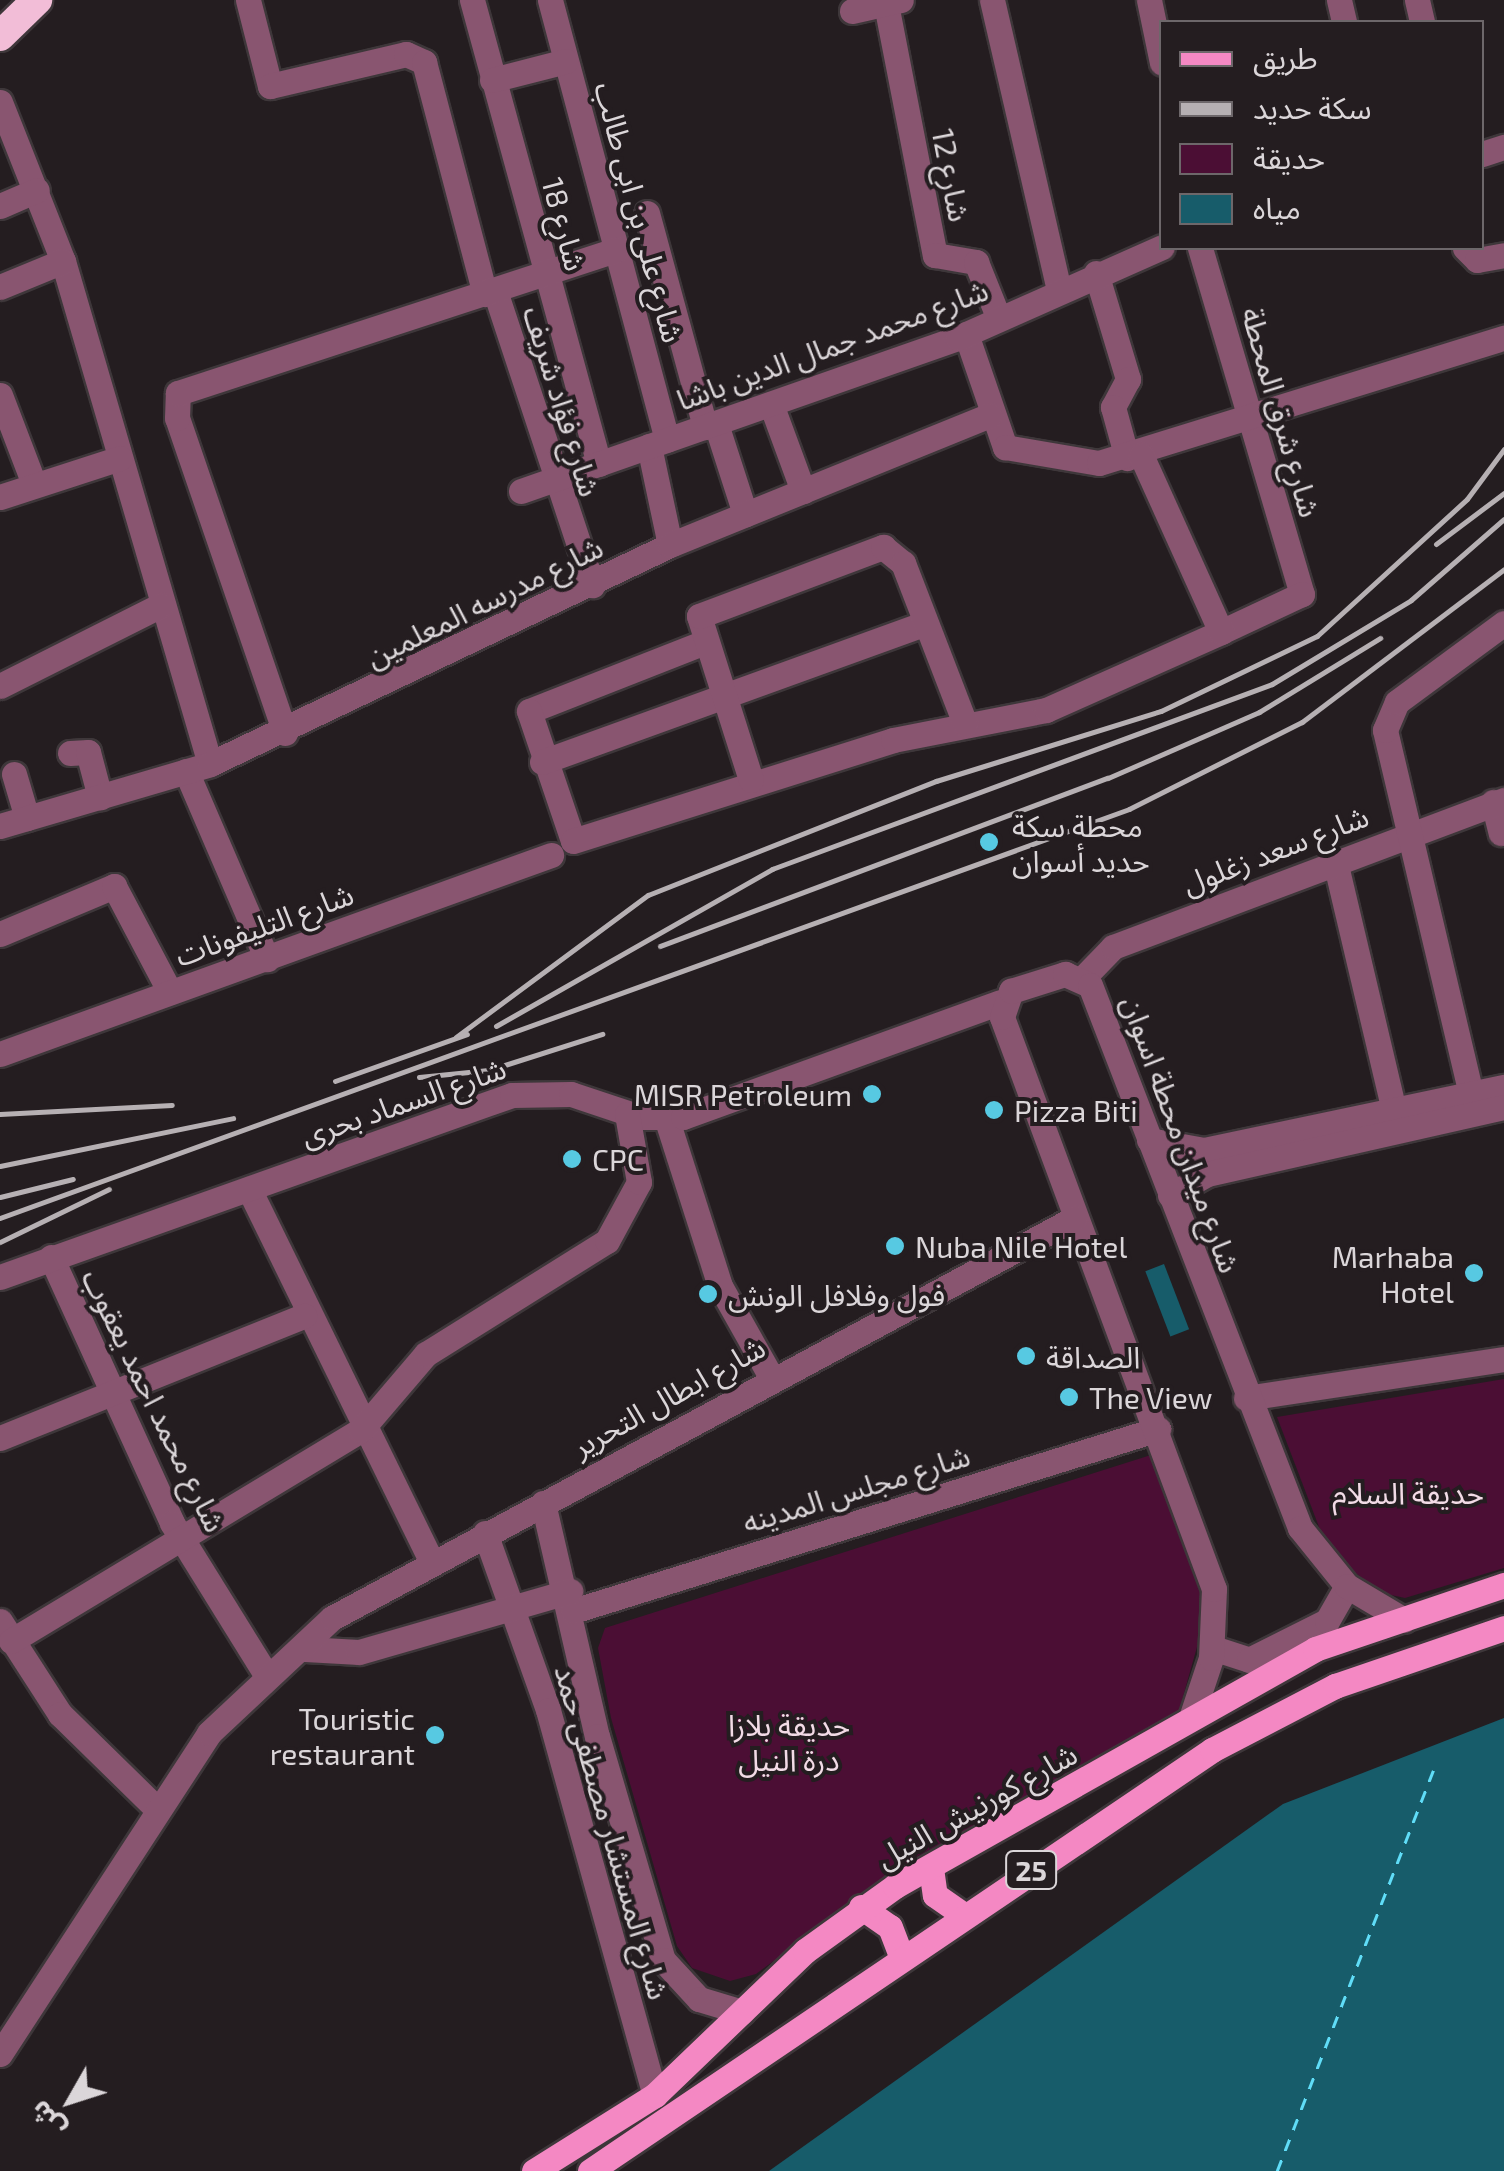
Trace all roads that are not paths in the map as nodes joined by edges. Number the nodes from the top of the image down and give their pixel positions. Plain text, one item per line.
1 (37, 0) edge
2 (248, 0) edge
3 (472, 0) edge
4 (550, 0) edge
5 (992, 0) edge
6 (1149, 0) edge
7 (894, 2) edge
8 (852, 11) dead end
9 (0, 36) edge
10 (1159, 48) edge
11 (566, 60) junction
12 (492, 80) junction
13 (0, 102) edge
14 (37, 190) junction
15 (0, 206) edge
16 (648, 213) dead end
17 (1159, 247) edge
18 (616, 250) junction
19 (1201, 250) edge
20 (1467, 250) edge
21 (1504, 255) edge
22 (63, 261) junction
23 (1096, 272) junction
24 (545, 275) junction
25 (0, 287) edge
26 (1060, 290) junction
27 (490, 293) junction
28 (998, 319) junction
29 (966, 334) junction
30 (1504, 338) edge
31 (0, 395) edge
32 (771, 404) junction
33 (990, 416) junction
34 (1251, 420) junction
35 (711, 425) junction
36 (658, 443) junction
37 (1134, 456) junction
38 (120, 458) junction
39 (598, 464) junction
40 (550, 481) junction
41 (34, 484) junction
42 (521, 491) dead end
43 (802, 491) junction
44 (0, 497) edge
45 (745, 514) junction
46 (670, 545) junction
47 (592, 585) junction
48 (161, 604) junction
49 (1504, 622) edge
50 (926, 624) junction
51 (702, 632) junction
52 (1221, 632) junction
53 (0, 686) edge
54 (724, 700) junction
55 (965, 724) junction
56 (284, 733) junction
57 (70, 753) dead end
58 (542, 762) junction
59 (198, 767) junction
60 (751, 780) junction
61 (9, 785) dead end
62 (100, 797) junction
63 (1499, 801) edge
64 (13, 822) edge
65 (1407, 832) junction
66 (1501, 832) dead end
67 (550, 855) dead end
68 (1334, 861) junction
69 (0, 934) edge
70 (266, 959) junction
71 (1083, 978) junction
72 (170, 992) junction
73 (1000, 1002) junction
74 (0, 1054) edge
75 (1504, 1087) edge
76 (1471, 1094) junction
77 (1504, 1107) edge
78 (1394, 1110) junction
79 (627, 1114) junction
80 (667, 1120) junction
81 (1149, 1140) junction
82 (249, 1189) junction
83 (1170, 1195) junction
84 (1075, 1218) junction
85 (51, 1257) junction
86 (0, 1277) edge
87 (304, 1316) junction
88 (1504, 1359) edge
89 (770, 1376) junction
90 (112, 1397) junction
91 (1246, 1398) junction
92 (1158, 1428) junction
93 (362, 1430) junction
94 (0, 1438) edge
95 (543, 1504) junction
96 (485, 1533) junction
97 (182, 1538) junction
98 (431, 1560) junction
99 (1504, 1585) edge
100 (1347, 1586) junction
101 (572, 1601) junction
102 (508, 1614) junction
103 (1404, 1620) junction
104 (1504, 1628) edge
105 (5, 1631) edge
106 (1213, 1648) junction
107 (305, 1649) junction
108 (265, 1673) junction
109 (1190, 1718) junction
110 (156, 1808) junction
111 (931, 1868) junction
112 (861, 1907) junction
113 (964, 1916) junction
114 (902, 1958) junction
115 (742, 2012) junction
116 (1, 2049) edge
117 (655, 2095) junction
118 (534, 2171) edge
119 (590, 2171) edge

1 - 9 highway
2 - 27 street, شارع فؤاد شريف
3 - 12 street, شارع 18
4 - 11 street, شارع على بن ابى طالب
5 - 26 street
6 - 10 street
7 - 8 street
7 - 28 street, شارع 12
11 - 12 street
11 - 18 street, شارع على بن ابى طالب
12 - 24 street, شارع 18
13 - 14 street
14 - 15 street
14 - 22 street
16 - 35 street
17 - 23 street, شارع محمد جمال الدين باشا
18 - 24 street
18 - 36 street, شارع على بن ابى طالب
19 - 34 street, شارع شرق المحطة
20 - 21 street
22 - 25 street
22 - 38 street
23 - 26 street, شارع محمد جمال الدين باشا
23 - 37 street
24 - 27 street
24 - 39 street, شارع 18
26 - 28 street, شارع محمد جمال الدين باشا
27 - 40 street, شارع فؤاد شريف
27 - 56 street
28 - 29 street, شارع محمد جمال الدين باشا
29 - 32 street, شارع محمد جمال الدين باشا
29 - 33 street
30 - 34 street
31 - 41 street
32 - 35 street, شارع محمد جمال الدين باشا
32 - 43 street
33 - 37 street
33 - 43 street, شارع مدرسه المعلمين
34 - 37 street
34 - 52 street, شارع شرق المحطة
35 - 36 street, شارع محمد جمال الدين باشا
35 - 45 street
36 - 39 street, شارع محمد جمال الدين باشا
36 - 46 street, شارع على بن ابى طالب
37 - 52 street
38 - 41 street
38 - 48 street
39 - 40 street, شارع محمد جمال الدين باشا
40 - 42 street, شارع محمد جمال الدين باشا
40 - 47 street, شارع فؤاد شريف
41 - 44 street
43 - 45 street, شارع مدرسه المعلمين
45 - 46 street, شارع مدرسه المعلمين
46 - 47 street, شارع مدرسه المعلمين
47 - 56 street, شارع مدرسه المعلمين
48 - 53 street
48 - 59 street
49 - 65 street
50 - 51 street
50 - 54 street
50 - 55 street
51 - 54 street
51 - 58 street
52 - 55 street
54 - 58 street
54 - 60 street
55 - 60 street
56 - 59 street, شارع مدرسه المعلمين
57 - 62 street
58 - 60 street
59 - 62 street, شارع مدرسه المعلمين
59 - 70 street
61 - 64 street
62 - 64 street, شارع مدرسه المعلمين
63 - 65 street, شارع سعد زغلول
63 - 66 street
65 - 68 street, شارع سعد زغلول
65 - 76 street
67 - 70 street, شارع التليفونات
68 - 71 street, شارع سعد زغلول
68 - 78 street
69 - 72 street
70 - 72 street, شارع التليفونات
71 - 73 street, شارع ميدان محطة اسوان
71 - 81 street, شارع ميدان محطة اسوان
72 - 74 street, شارع التليفونات
73 - 80 street, شارع السماد بحرى
73 - 84 street
75 - 76 street
76 - 78 street
77 - 83 street
78 - 81 street
79 - 80 street, شارع السماد بحرى
79 - 82 street, شارع السماد بحرى
79 - 93 street
80 - 89 street
81 - 83 street, شارع ميدان محطة اسوان
82 - 85 street, شارع السماد بحرى
82 - 87 street
83 - 91 street, شارع ميدان محطة اسوان
84 - 89 street, شارع ابطال التحرير
84 - 92 street
85 - 86 street, شارع السماد بحرى
85 - 90 street, شارع محمد احمد يعقوب
87 - 90 street
87 - 93 street
88 - 91 street
89 - 95 street, شارع ابطال التحرير
90 - 94 street
90 - 97 street, شارع محمد احمد يعقوب
91 - 100 street, شارع ميدان محطة اسوان
92 - 101 street, شارع مجلس المدينه
92 - 106 street
93 - 97 street
93 - 98 street
95 - 96 street, شارع ابطال التحرير
95 - 101 street, شارع المستشار مصطفى حمد
96 - 98 street, شارع ابطال التحرير
96 - 102 street, شارع المستشار مصطفى حمد
97 - 105 street
97 - 108 street, شارع محمد احمد يعقوب
98 - 107 street, شارع ابطال التحرير
99 - 103 main road, شارع كورنيش النيل / 25
100 - 103 street, شارع ميدان محطة اسوان
100 - 106 street
101 - 102 street
101 - 115 street, شارع المستشار مصطفى حمد
102 - 107 street
102 - 117 street, شارع المستشار مصطفى حمد
103 - 109 main road, شارع كورنيش النيل / 25
104 - 113 main road, 25
105 - 110 street
106 - 109 street
107 - 108 street, شارع ابطال التحرير
108 - 110 street, شارع ابطال التحرير
109 - 111 main road, شارع كورنيش النيل / 25
110 - 116 street, شارع ابطال التحرير
111 - 112 main road, شارع كورنيش النيل / 25
111 - 113 main road
112 - 114 main road
112 - 115 main road, شارع كورنيش النيل / 25
113 - 114 main road, 25
114 - 119 main road, 25
115 - 117 main road, شارع كورنيش النيل / 25
117 - 118 main road, شارع كورنيش النيل / 25

